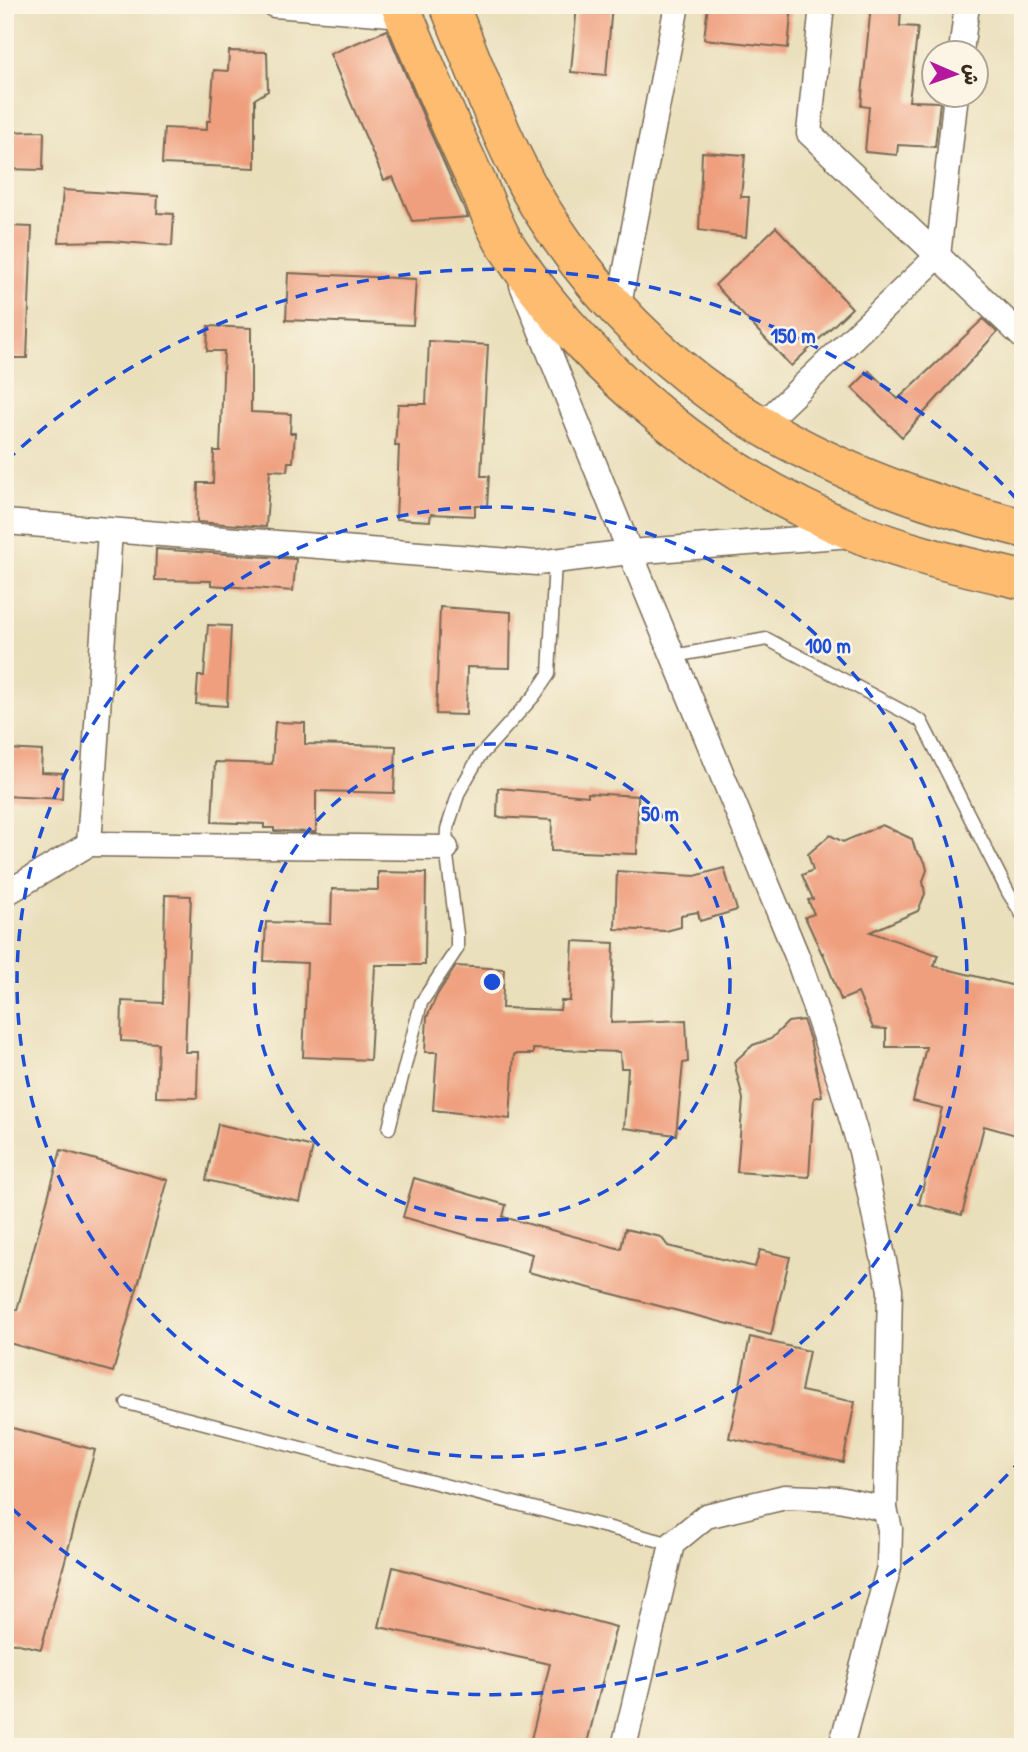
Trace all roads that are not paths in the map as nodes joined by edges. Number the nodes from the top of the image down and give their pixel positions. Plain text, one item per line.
1 (274, 5) edge
2 (449, 5) edge
3 (677, 5) edge
4 (822, 5) edge
5 (967, 5) edge
6 (402, 10) edge
7 (963, 38) edge
8 (954, 108) edge
9 (506, 246) junction
10 (938, 256) junction
11 (618, 310) junction
12 (1023, 337) edge
13 (761, 426) junction
14 (5, 522) edge
15 (1023, 528) edge
16 (110, 531) junction
17 (859, 534) junction
18 (629, 552) junction
19 (555, 561) junction
20 (1023, 580) edge
21 (674, 656) junction
22 (89, 844) junction
23 (446, 848) junction
24 (5, 894) edge
25 (1023, 916) edge
26 (388, 1128) dead end
27 (127, 1403) dead end
28 (885, 1509) junction
29 (672, 1544) junction
30 (624, 1747) edge
31 (841, 1747) edge

1 - 6 street
2 - 11 main road
3 - 11 street
4 - 10 street
5 - 7 street
6 - 9 main road
8 - 10 street
9 - 17 main road
9 - 18 street
10 - 12 street
10 - 13 street
11 - 13 main road
13 - 15 main road
14 - 16 street
16 - 19 street
16 - 22 street
17 - 18 street
17 - 20 main road
18 - 19 street
18 - 21 street
19 - 23 lane
21 - 25 lane
21 - 28 street
22 - 23 street
22 - 24 street
23 - 26 lane
27 - 29 lane
28 - 29 street
28 - 31 street
29 - 30 street

